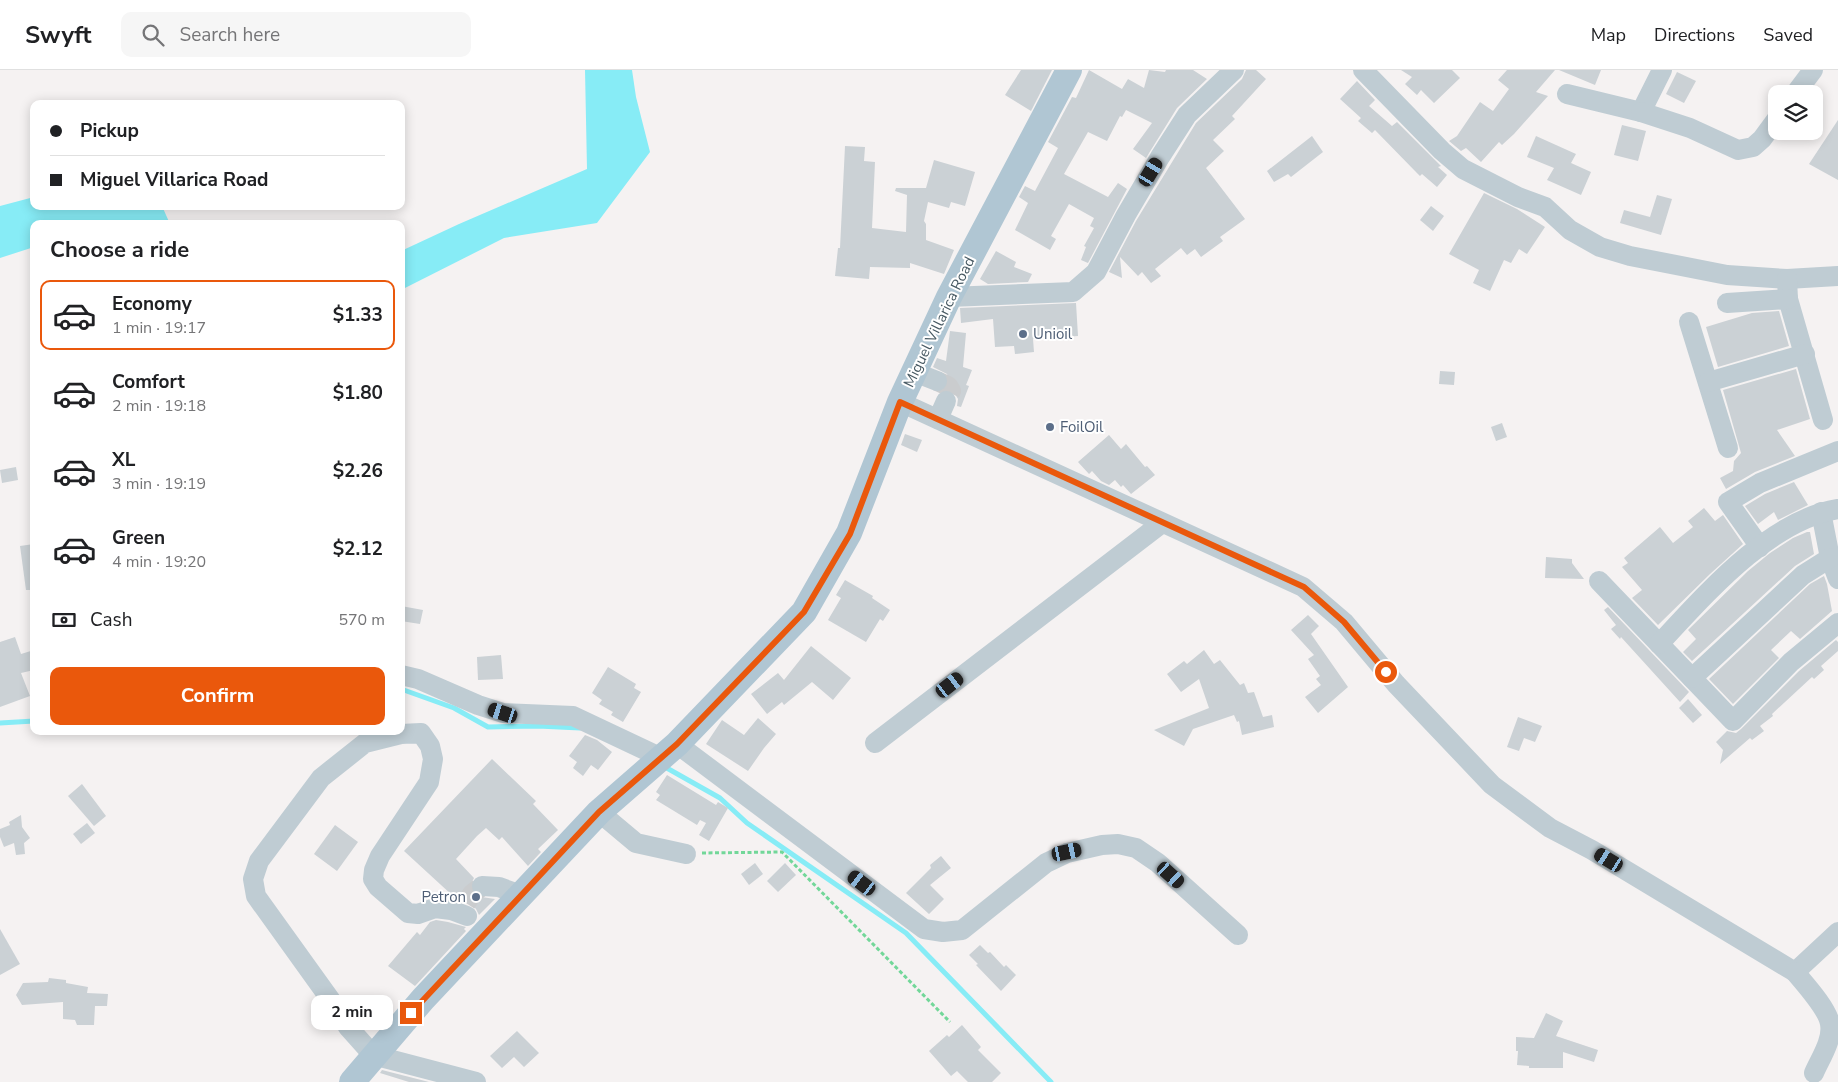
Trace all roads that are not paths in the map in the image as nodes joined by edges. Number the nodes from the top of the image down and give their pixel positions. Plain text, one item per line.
1 (1069, 70) edge
2 (1234, 70) edge
3 (1363, 70) edge
4 (1662, 70) edge
5 (1813, 70) edge
6 (1802, 85) edge
7 (1567, 94) dead end
8 (1641, 112) junction
9 (1768, 131) edge
10 (1838, 276) edge
11 (1787, 279) junction
12 (949, 297) junction
13 (1788, 299) junction
14 (1726, 303) dead end
15 (1689, 322) dead end
16 (1805, 354) junction
17 (1708, 382) junction
18 (900, 402) junction
19 (1823, 420) dead end
20 (1728, 448) dead end
21 (1838, 451) edge
22 (1830, 511) edge
23 (1162, 523) junction
24 (1760, 547) junction
25 (1830, 558) junction
26 (1838, 579) edge
27 (1599, 580) dead end
28 (1838, 623) edge
29 (1659, 644) junction
30 (405, 676) edge
31 (1692, 678) junction
32 (405, 734) edge
33 (397, 735) edge
34 (875, 743) dead end
35 (669, 751) junction
36 (599, 812) junction
37 (686, 854) road end
38 (482, 886) dead end
39 (521, 895) junction
40 (472, 917) junction
41 (1838, 932) edge
42 (1238, 935) dead end
43 (1795, 972) junction
44 (373, 1055) junction
45 (1814, 1072) dead end
46 (352, 1082) edge
47 (476, 1082) edge

1 - 12 main road, Miguel Villarica Road
2 - 12 street
3 - 11 street
4 - 8 street
5 - 6 street
7 - 8 street
8 - 9 street
10 - 11 street
11 - 13 street
12 - 18 main road, Miguel Villarica Road
13 - 14 street
13 - 16 street
15 - 17 street
16 - 17 street
16 - 19 street
17 - 20 street
18 - 23 street
18 - 35 main road, Miguel Villarica Road
21 - 24 street
22 - 24 street
22 - 25 street
23 - 34 street
23 - 43 street
24 - 29 street
25 - 26 street
25 - 31 street
27 - 29 street
28 - 31 street
29 - 31 street
30 - 35 street
32 - 40 street
33 - 44 street
35 - 36 main road, Miguel Villarica Road
35 - 42 street
36 - 37 street
36 - 39 main road, Miguel Villarica Road
38 - 39 street
39 - 40 main road, Miguel Villarica Road
40 - 44 main road, Miguel Villarica Road
41 - 43 street
43 - 45 street
44 - 46 main road, Miguel Villarica Road
44 - 47 street

